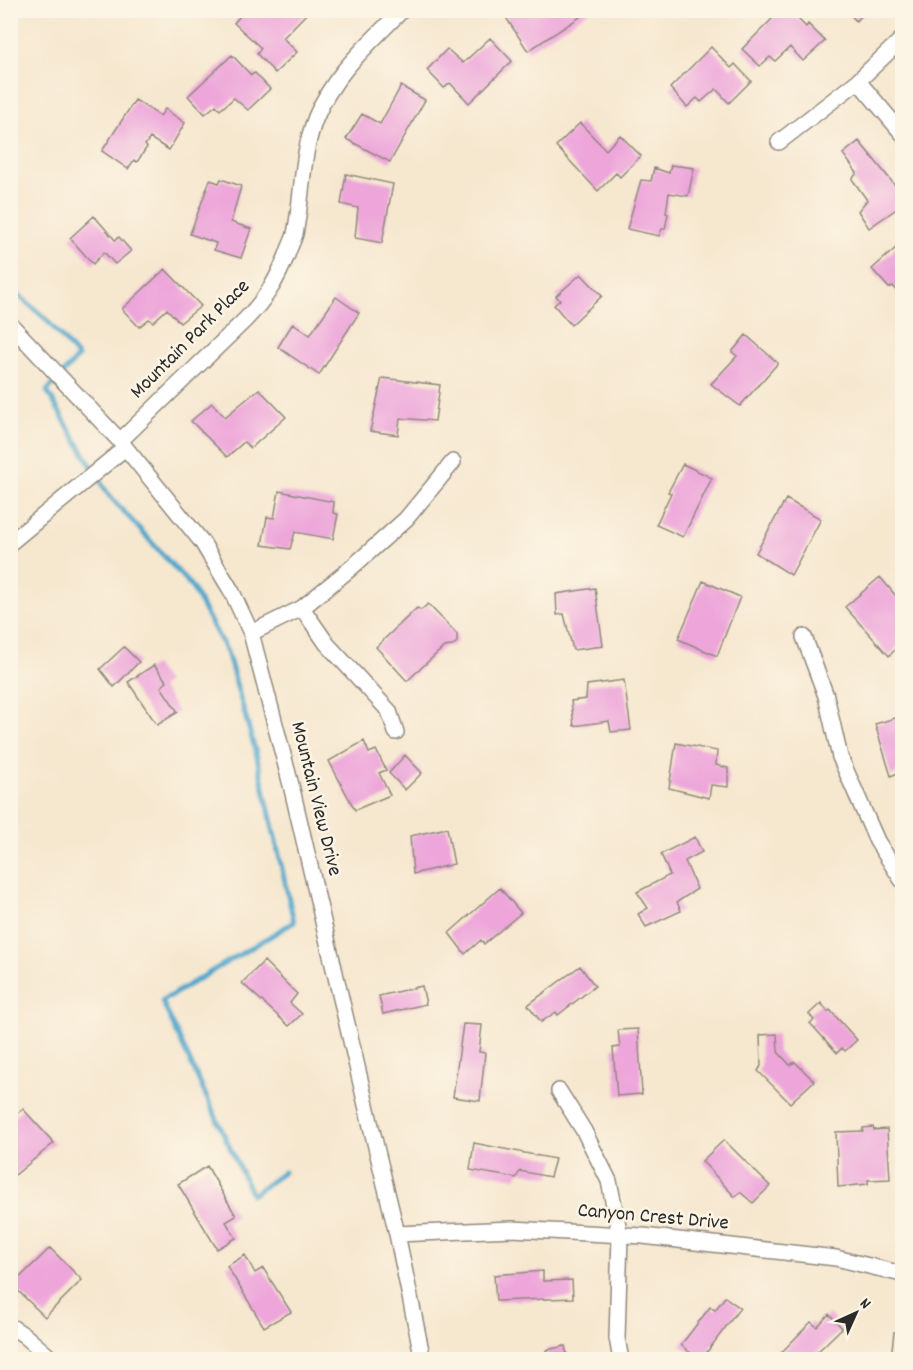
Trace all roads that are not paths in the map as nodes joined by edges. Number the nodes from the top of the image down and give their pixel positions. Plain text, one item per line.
1 (402, 10) edge
2 (903, 39) edge
3 (858, 81) junction
4 (903, 133) edge
5 (779, 142) dead end
6 (10, 324) edge
7 (123, 444) junction
8 (453, 462) dead end
9 (10, 543) edge
10 (302, 608) junction
11 (251, 633) junction
12 (804, 637) dead end
13 (396, 732) dead end
14 (903, 880) edge
15 (559, 1091) dead end
16 (397, 1234) junction
17 (620, 1235) junction
18 (903, 1274) edge
19 (10, 1326) edge
20 (53, 1359) edge
21 (423, 1359) edge
22 (621, 1359) edge

1 - 7 street, Mountain Park Place
2 - 3 street
3 - 4 street
3 - 5 street
6 - 7 street, Mountain View Drive
7 - 9 street, Mountain Park Place
7 - 11 street, Mountain View Drive
8 - 10 street
10 - 11 street
10 - 13 street
11 - 16 street, Mountain View Drive
12 - 14 street
15 - 17 street
16 - 17 street, Canyon Crest Drive
16 - 21 street, Mountain View Drive
17 - 18 street, Canyon Crest Drive
17 - 22 street
19 - 20 street

